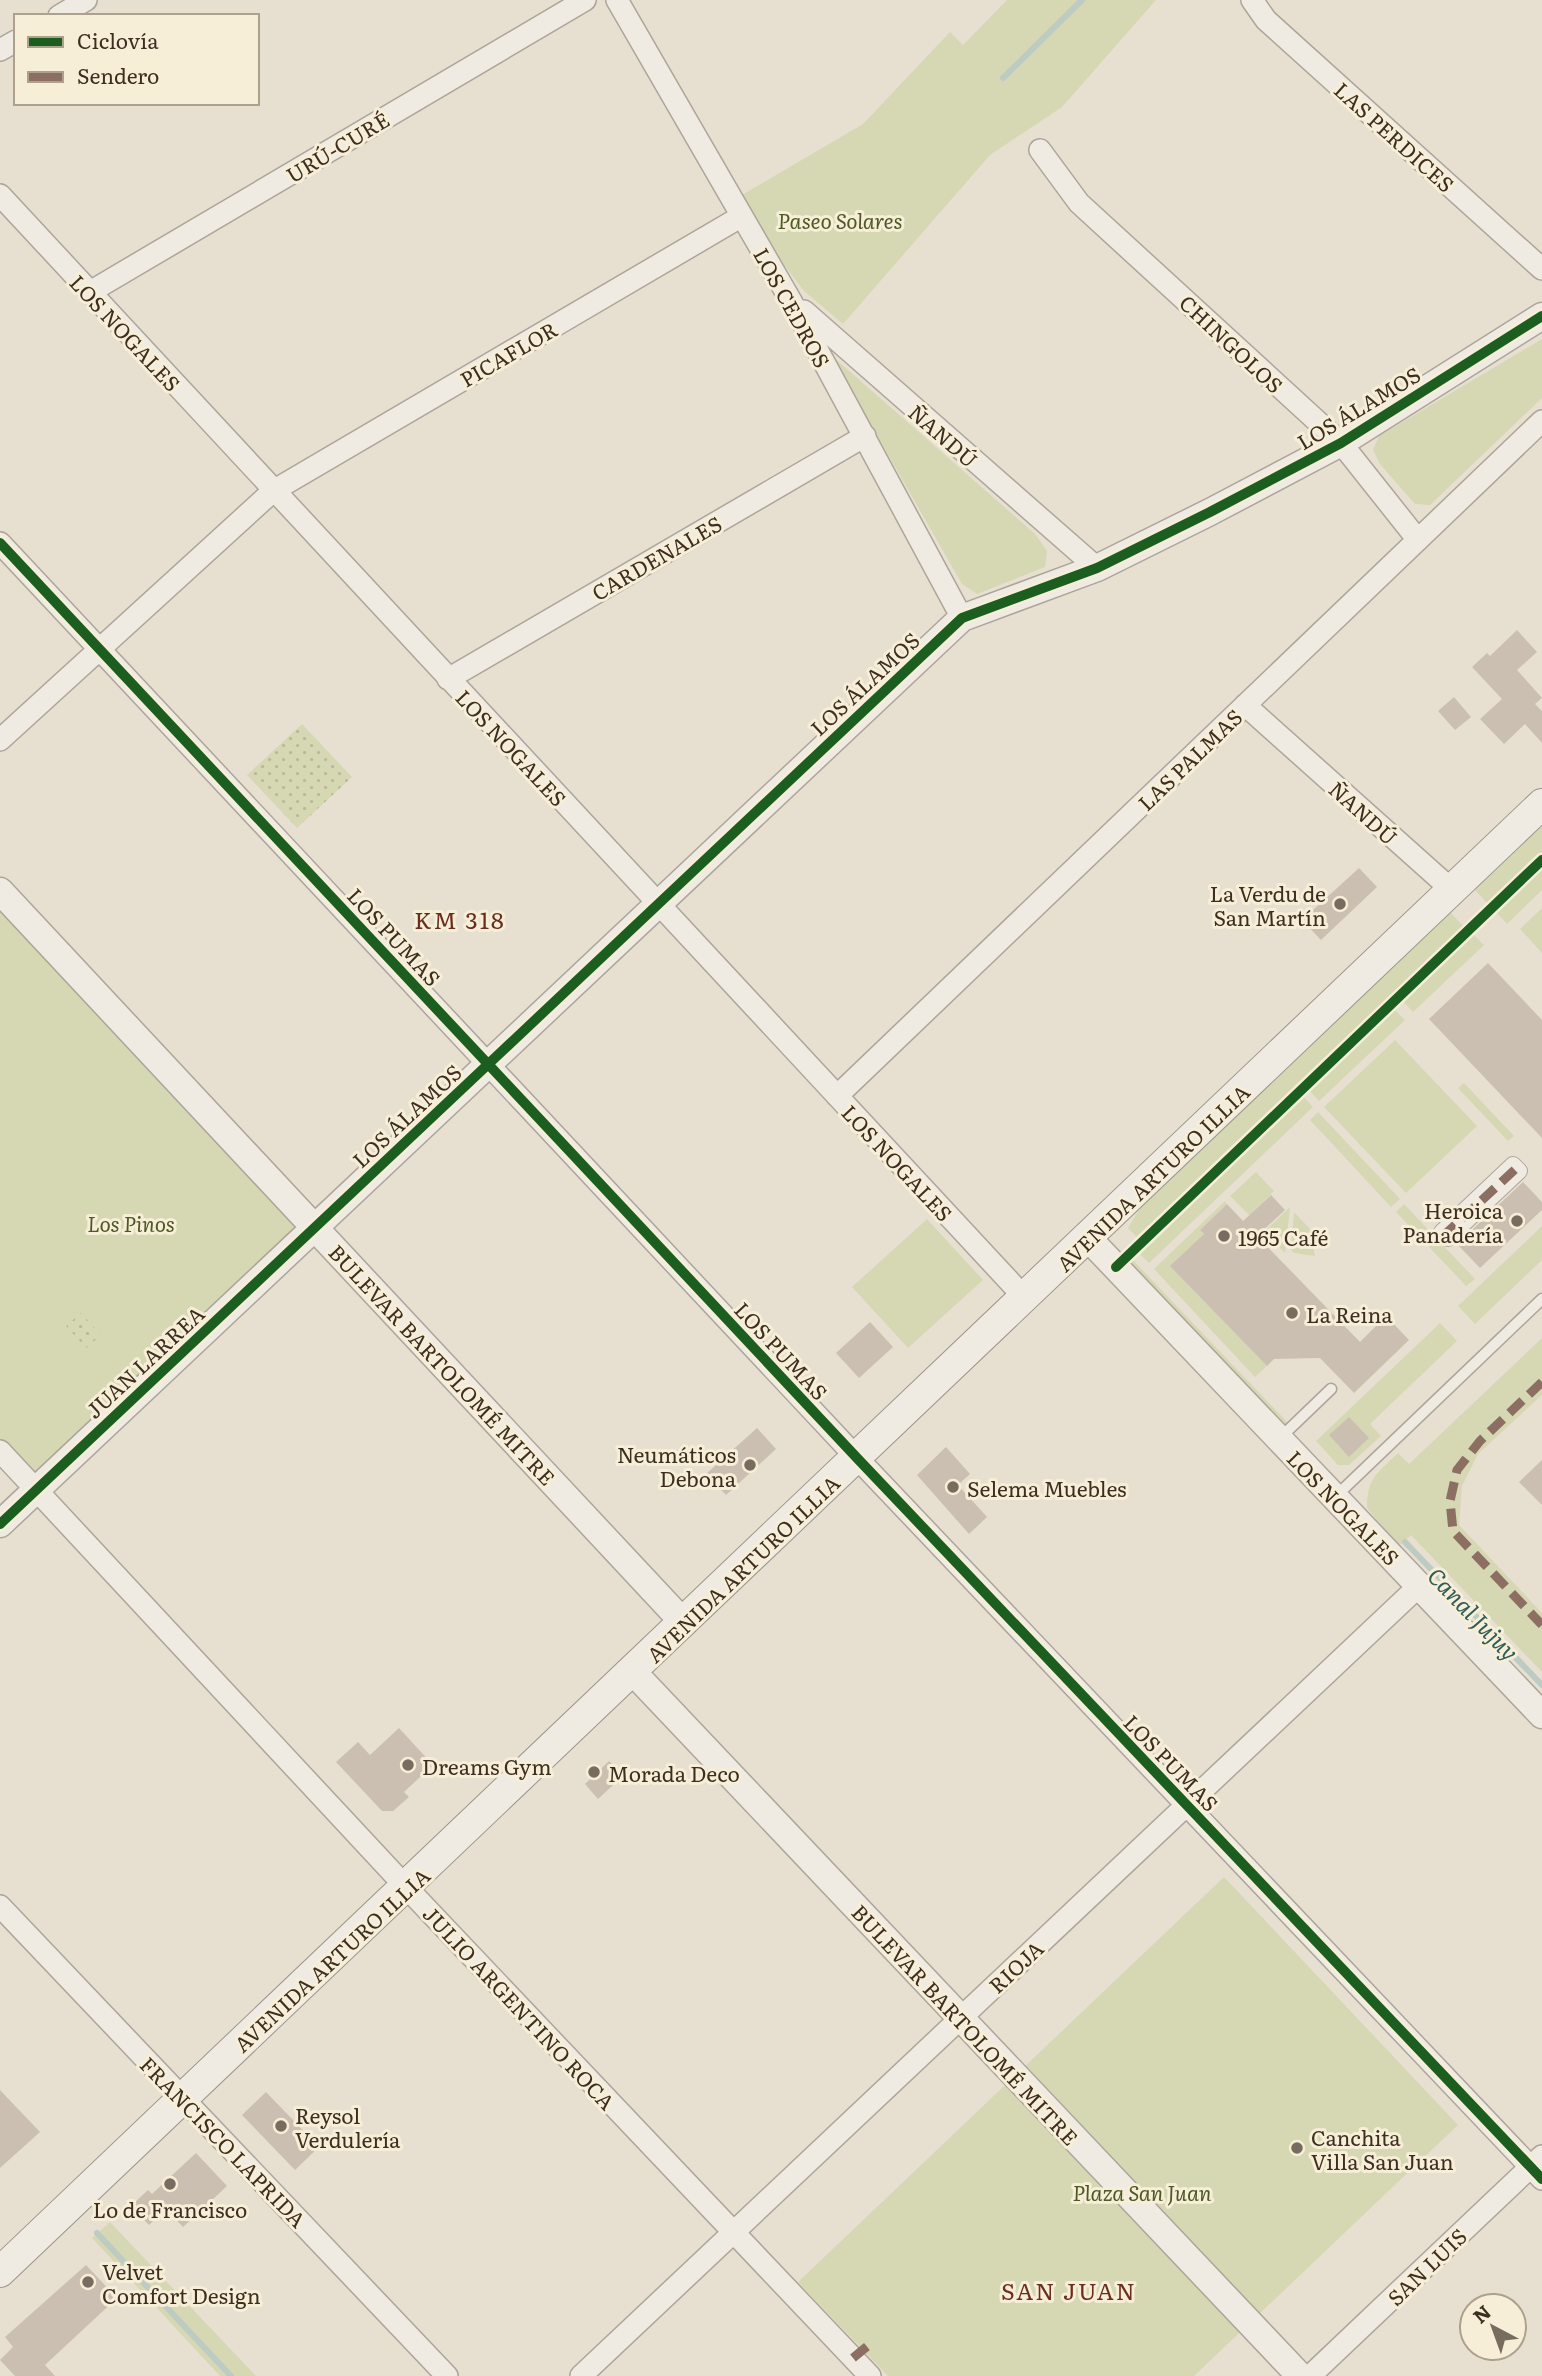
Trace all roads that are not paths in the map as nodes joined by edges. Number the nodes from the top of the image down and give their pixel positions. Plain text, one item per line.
1 (86, 0) edge
2 (585, 0) edge
3 (617, 0) edge
4 (1252, 0) edge
5 (62, 14) edge
6 (1040, 150) dead end
7 (0, 195) edge
8 (742, 216) junction
9 (1542, 269) edge
10 (90, 292) junction
11 (792, 301) junction
12 (1542, 316) edge
13 (1542, 421) edge
14 (865, 436) junction
15 (1341, 443) junction
16 (273, 491) junction
17 (1418, 540) junction
18 (0, 543) edge
19 (1097, 568) junction
20 (962, 618) junction
21 (100, 650) junction
22 (448, 679) junction
23 (1245, 705) junction
24 (0, 740) edge
25 (1542, 804) edge
26 (1452, 890) junction
27 (0, 891) edge
28 (658, 904) junction
29 (488, 1064) junction
30 (836, 1096) junction
31 (1518, 1166) dead end
32 (315, 1227) junction
33 (1443, 1236) dead end
34 (1088, 1238) junction
35 (1025, 1298) junction
36 (1542, 1299) edge
37 (1331, 1389) dead end
38 (1279, 1439) junction
39 (0, 1451) edge
40 (857, 1458) junction
41 (36, 1490) junction
42 (1335, 1497) junction
43 (0, 1524) edge
44 (1419, 1586) junction
45 (684, 1623) junction
46 (633, 1672) junction
47 (1542, 1715) edge
48 (1186, 1805) junction
49 (406, 1887) junction
50 (0, 1906) edge
51 (961, 2018) junction
52 (184, 2098) junction
53 (1538, 2167) edge
54 (733, 2232) junction
55 (0, 2272) edge
56 (447, 2376) edge
57 (581, 2376) edge
58 (870, 2376) edge
59 (1300, 2376) edge
60 (1310, 2376) edge

1 - 5 street
2 - 10 street, URÚ-CURÉ
3 - 8 street, LOS CEDROS
4 - 9 street, LAS PERDICES
6 - 15 street, CHINGOLOS
7 - 10 street, LOS NOGALES
8 - 11 street, LOS CEDROS
8 - 16 street, PICAFLOR
10 - 16 street, LOS NOGALES
11 - 14 street, LOS CEDROS
11 - 19 street, ÑANDÚ
12 - 15 street, LOS ÁLAMOS
13 - 17 street, LAS PALMAS
14 - 20 street, LOS CEDROS
14 - 22 street, CARDENALES
15 - 17 street, CHINGOLOS
15 - 19 street, LOS ÁLAMOS
16 - 21 street, PICAFLOR
16 - 22 street, LOS NOGALES
17 - 23 street, LAS PALMAS
18 - 21 street, LOS PUMAS
19 - 20 street, LOS ÁLAMOS
20 - 28 street, LOS ÁLAMOS
21 - 24 street, PICAFLOR
21 - 29 street, LOS PUMAS
22 - 28 street, LOS NOGALES
23 - 26 street, ÑANDÚ
23 - 30 street, LAS PALMAS
25 - 26 main road, AVENIDA ARTURO ILLIA
26 - 34 main road, AVENIDA ARTURO ILLIA
27 - 32 street, BULEVAR BARTOLOMÉ MITRE
28 - 29 street, LOS ÁLAMOS
28 - 30 street, LOS NOGALES
29 - 32 street, LOS ÁLAMOS
29 - 40 street, LOS PUMAS
30 - 35 street, LOS NOGALES
31 - 33 street
32 - 41 street, JUAN LARREA
32 - 45 street, BULEVAR BARTOLOMÉ MITRE
34 - 35 main road, AVENIDA ARTURO ILLIA
34 - 38 street, LOS NOGALES
35 - 40 main road, AVENIDA ARTURO ILLIA
36 - 42 lane
37 - 38 lane
38 - 42 street, LOS NOGALES
39 - 41 street, JULIO ARGENTINO ROCA
40 - 45 main road, AVENIDA ARTURO ILLIA
40 - 48 street, LOS PUMAS
41 - 43 street, JUAN LARREA
41 - 49 street, JULIO ARGENTINO ROCA
42 - 44 street, LOS NOGALES
44 - 47 street, LOS NOGALES
44 - 48 street, RIOJA
45 - 46 main road, AVENIDA ARTURO ILLIA
46 - 49 main road, AVENIDA ARTURO ILLIA
46 - 51 street, BULEVAR BARTOLOMÉ MITRE
48 - 51 street, RIOJA
48 - 53 street, LOS PUMAS
49 - 52 main road, AVENIDA ARTURO ILLIA
49 - 54 street, JULIO ARGENTINO ROCA
50 - 52 street, FRANCISCO LAPRIDA
51 - 54 street, RIOJA
51 - 59 street, BULEVAR BARTOLOMÉ MITRE
52 - 55 main road, AVENIDA ARTURO ILLIA
52 - 56 street, FRANCISCO LAPRIDA
53 - 60 street, SAN LUIS
54 - 57 street, RIOJA
54 - 58 street, JULIO ARGENTINO ROCA

